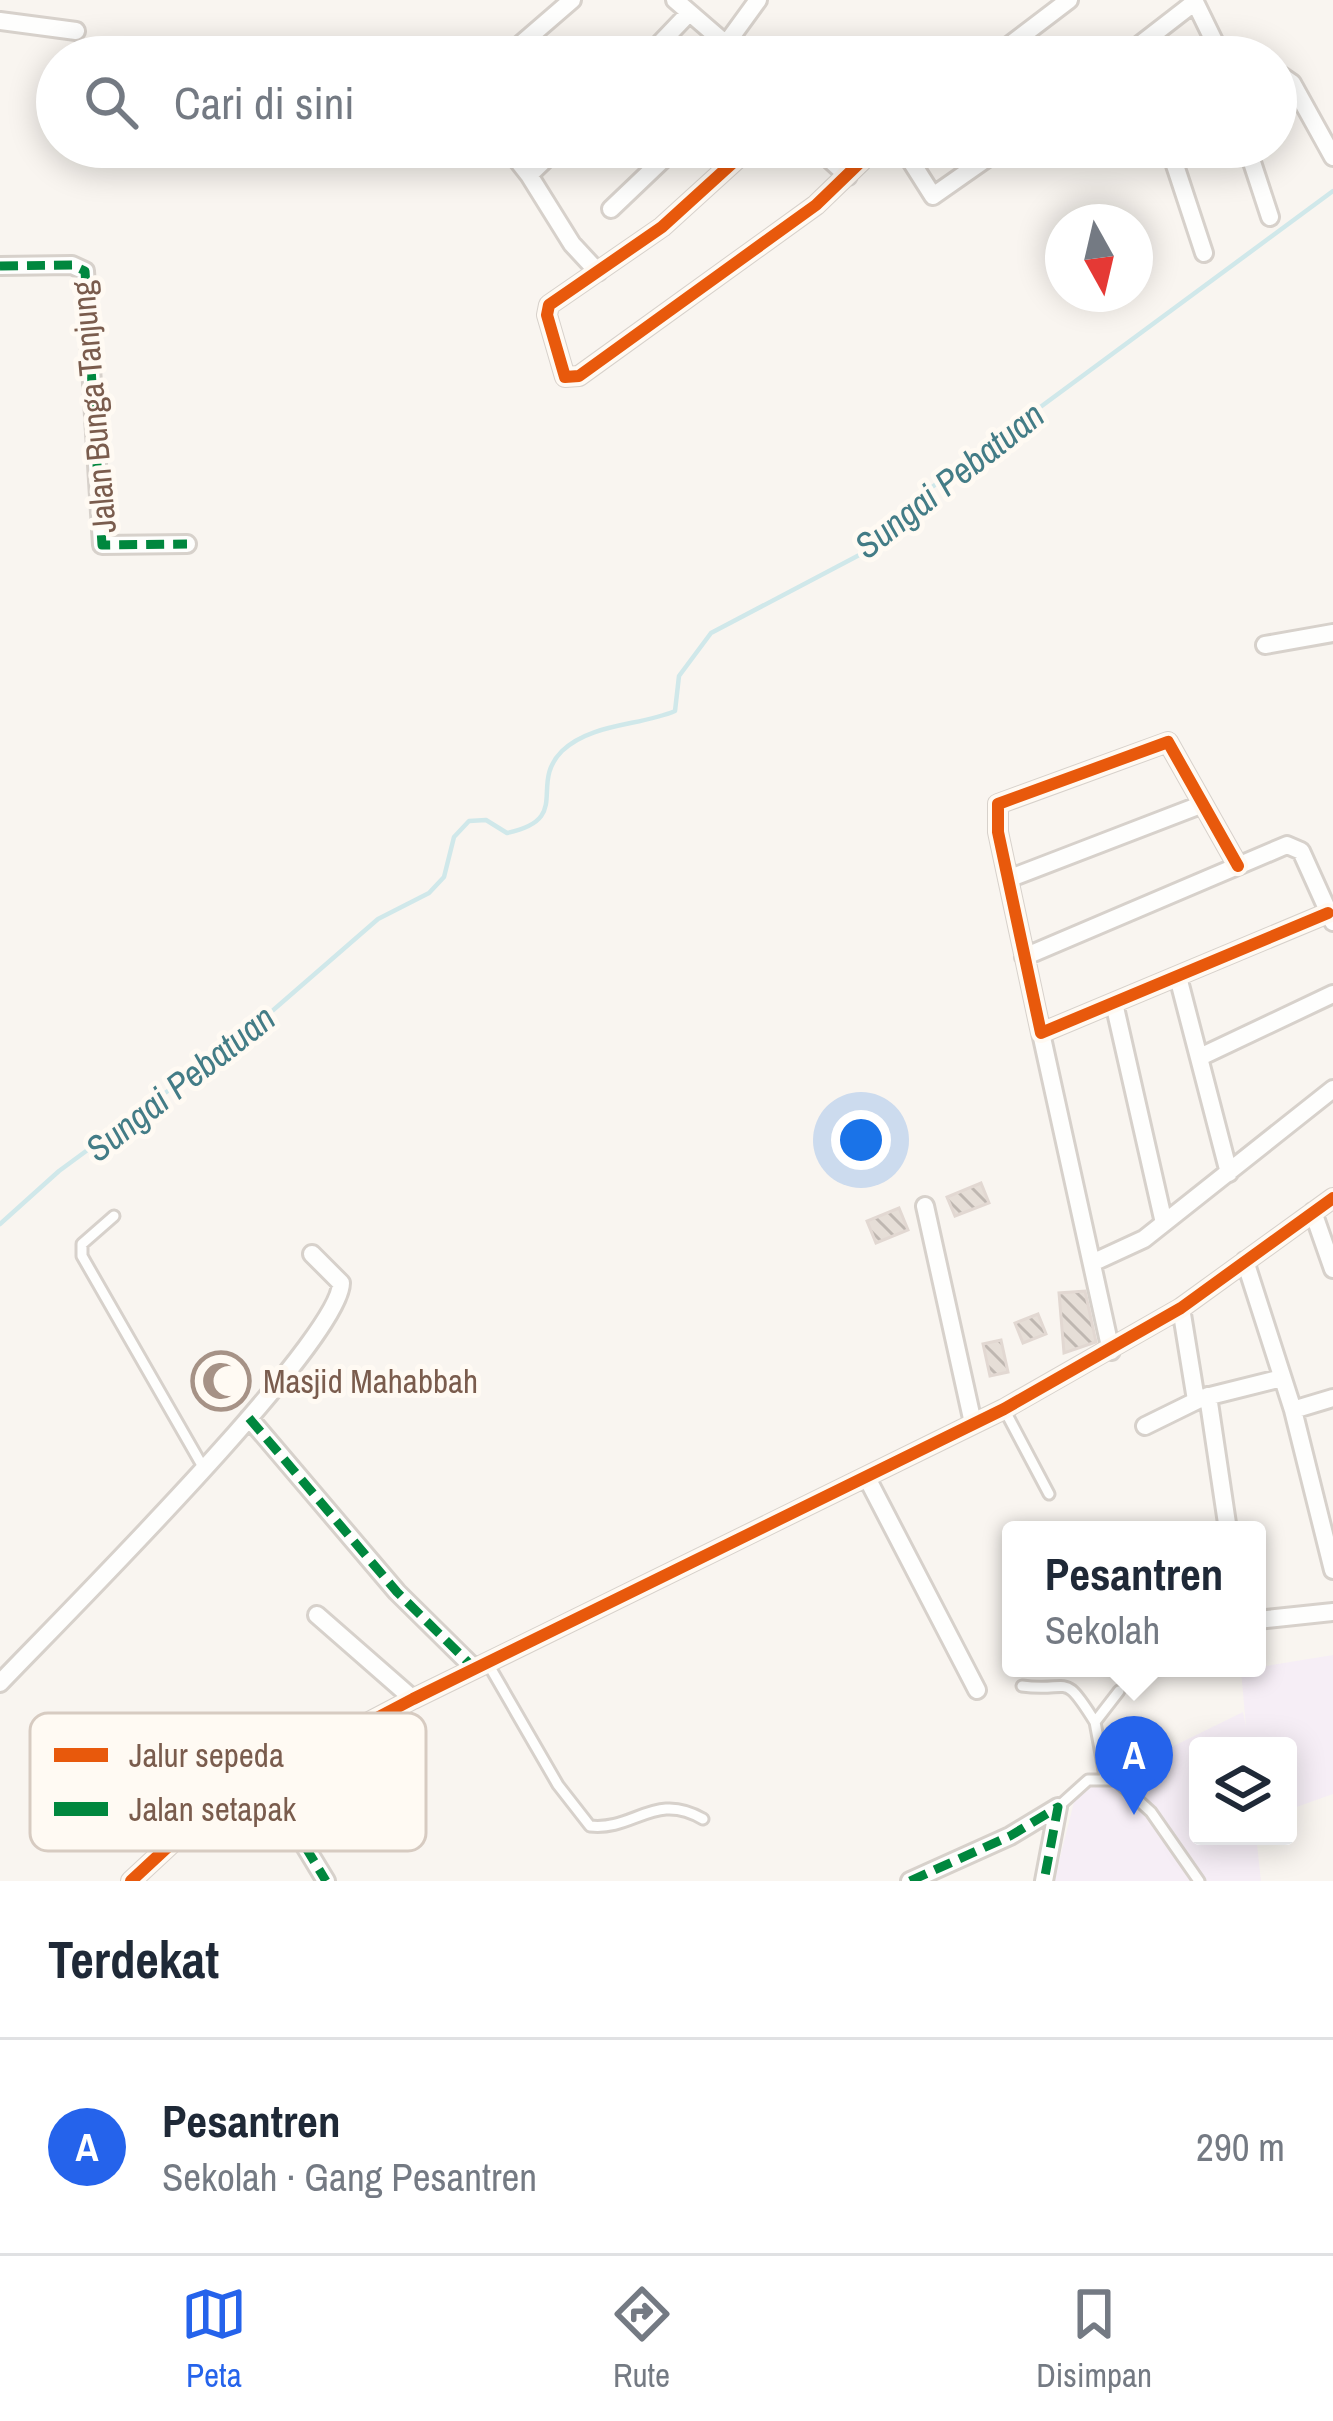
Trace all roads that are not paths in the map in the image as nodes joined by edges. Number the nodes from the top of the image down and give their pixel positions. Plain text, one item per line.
1 (674, 0) edge
2 (758, 0) edge
3 (1069, 0) edge
4 (1195, 1) edge
5 (563, 3) edge
6 (689, 13) junction
7 (0, 22) edge
8 (76, 31) dead end
9 (532, 36) edge
10 (667, 36) edge
11 (710, 36) edge
12 (733, 36) edge
13 (1022, 36) edge
14 (1153, 36) edge
15 (1211, 36) edge
16 (1297, 92) edge
17 (1333, 157) edge
18 (524, 168) edge
19 (536, 168) edge
20 (654, 168) edge
21 (727, 168) edge
22 (839, 168) edge
23 (856, 168) edge
24 (915, 168) edge
25 (973, 168) edge
26 (1176, 168) edge
27 (1254, 168) edge
28 (529, 175) junction
29 (848, 176) junction
30 (611, 209) dead end
31 (1270, 218) dead end
32 (1204, 253) dead end
33 (0, 266) edge
34 (598, 272) junction
35 (187, 544) dead end
36 (1333, 633) edge
37 (1265, 645) dead end
38 (1203, 804) junction
39 (1238, 866) junction
40 (1008, 879) junction
41 (1331, 918) edge
42 (1024, 957) junction
43 (1178, 977) junction
44 (1333, 994) edge
45 (1114, 1003) junction
46 (1041, 1033) junction
47 (1200, 1057) junction
48 (1333, 1089) edge
49 (1229, 1173) junction
50 (1333, 1198) edge
51 (925, 1206) dead end
52 (1313, 1212) junction
53 (115, 1216) dead end
54 (1164, 1223) junction
55 (311, 1254) dead end
56 (1246, 1262) junction
57 (1093, 1263) junction
58 (1333, 1268) edge
59 (1181, 1308) junction
60 (1111, 1351) junction
61 (1282, 1378) junction
62 (1202, 1398) junction
63 (1333, 1398) edge
64 (1004, 1409) junction
65 (1293, 1410) junction
66 (249, 1418) junction
67 (973, 1424) junction
68 (1144, 1426) dead end
69 (203, 1467) junction
70 (867, 1478) junction
71 (1049, 1493) dead end
72 (1226, 1521) edge
73 (1333, 1570) edge
74 (1333, 1612) edge
75 (317, 1616) dead end
76 (1266, 1619) edge
77 (480, 1665) junction
78 (0, 1683) edge
79 (1022, 1686) dead end
80 (977, 1690) dead end
81 (1119, 1691) dead end
82 (413, 1699) junction
83 (386, 1713) edge
84 (1096, 1722) junction
85 (1105, 1776) junction
86 (1058, 1807) junction
87 (703, 1819) dead end
88 (161, 1851) edge
89 (308, 1851) edge
90 (131, 1881) edge
91 (326, 1881) edge
92 (910, 1881) edge
93 (1044, 1881) edge
94 (1198, 1881) edge

1 - 6 street
2 - 12 street
3 - 13 street
4 - 14 street
4 - 15 street
5 - 9 street
6 - 10 street
6 - 11 street
7 - 8 street
16 - 17 street
18 - 28 street
19 - 28 street
20 - 30 street
21 - 34 street
22 - 29 street
23 - 29 street
24 - 25 street
26 - 32 street
27 - 31 street
28 - 34 street
29 - 34 street
33 - 35 street, Jalan Bunga Tanjung
36 - 37 street
38 - 39 street
38 - 40 street
38 - 40 street
39 - 41 street
39 - 42 street
40 - 42 street
41 - 43 street
42 - 46 street
43 - 45 street
43 - 47 street
44 - 47 street
45 - 46 street
45 - 54 street
46 - 57 street
47 - 49 street
48 - 49 street
49 - 54 street
50 - 52 street
51 - 67 street
52 - 56 street
52 - 58 street
53 - 69 lane
54 - 57 street
55 - 66 street
56 - 59 street
56 - 61 street
57 - 60 street
59 - 60 street
59 - 62 street
60 - 64 street
61 - 62 street
61 - 65 street
62 - 68 street
62 - 72 street
63 - 65 street
64 - 67 street
64 - 71 lane
65 - 73 street
66 - 69 street
66 - 77 street
67 - 70 street
69 - 78 street
70 - 77 street
70 - 80 street
74 - 76 street
75 - 82 street
77 - 82 street
77 - 87 lane
79 - 84 lane
81 - 84 lane
82 - 83 street
84 - 85 lane
85 - 86 lane
85 - 94 lane
86 - 92 street
86 - 93 street
88 - 90 street
89 - 91 street

